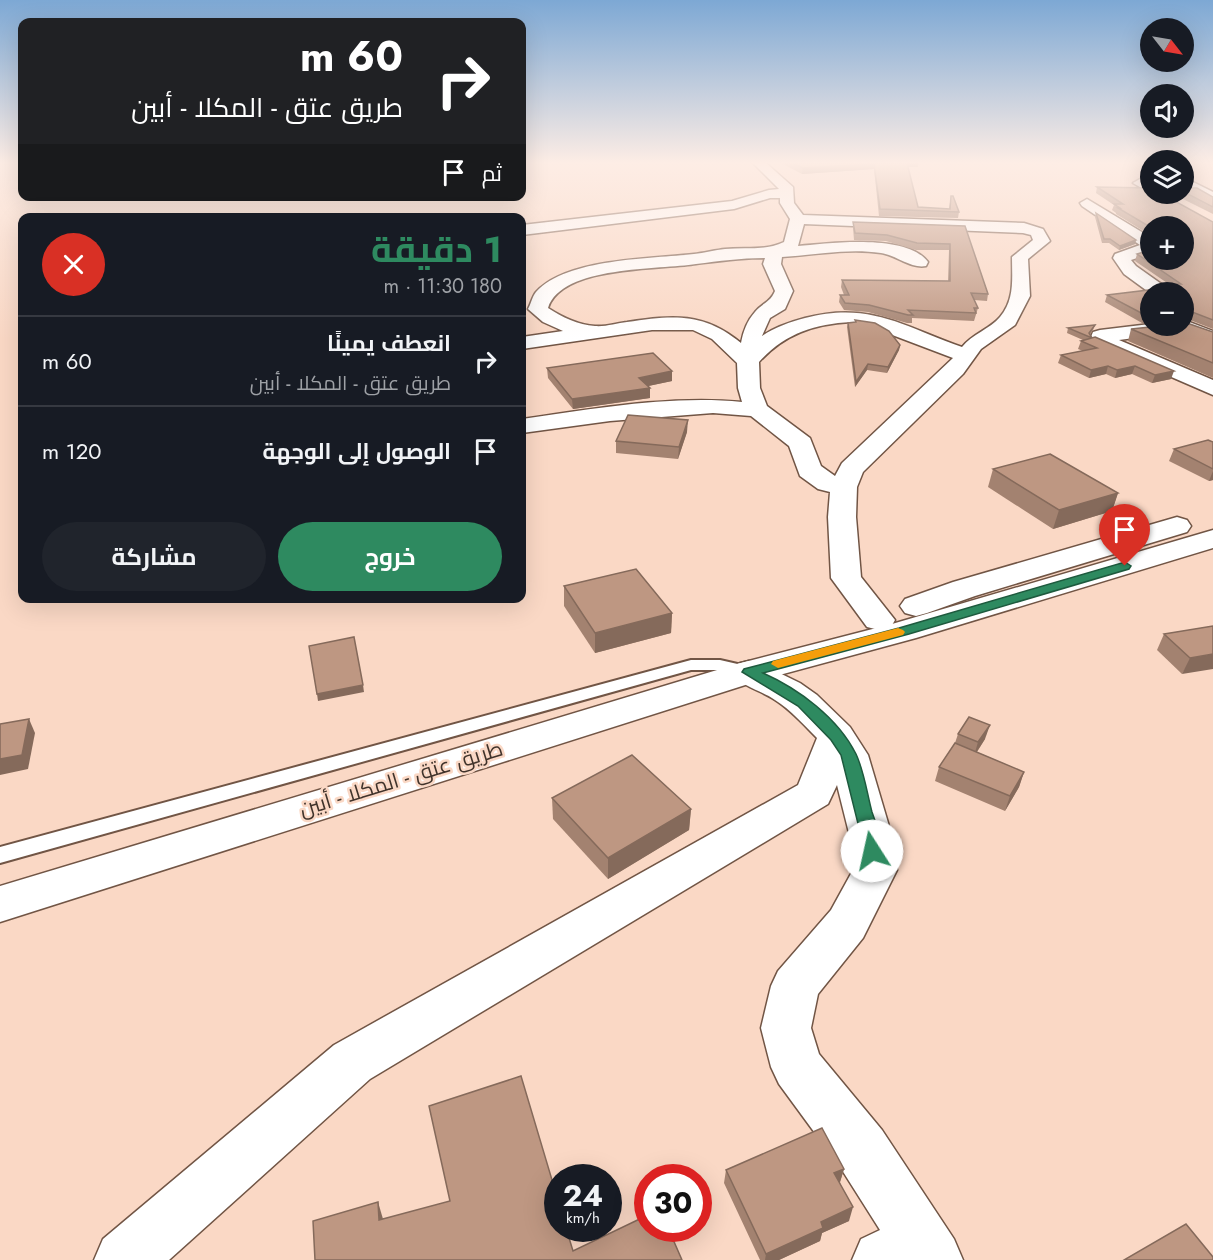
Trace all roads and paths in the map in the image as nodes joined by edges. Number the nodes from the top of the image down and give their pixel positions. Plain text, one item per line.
1 (600, 222) edge
2 (797, 222) edge
3 (868, 222) edge
4 (1116, 222) edge
5 (582, 224) junction
6 (526, 230) edge
7 (595, 235) dead end
8 (774, 253) junction
9 (615, 254) dead end
10 (920, 261) dead end
11 (629, 266) junction
12 (1147, 282) edge
13 (1194, 317) edge
14 (1209, 331) edge
15 (601, 332) junction
16 (526, 342) edge
17 (967, 356) junction
18 (748, 361) junction
19 (1213, 388) edge
20 (757, 410) junction
21 (526, 425) edge
22 (844, 487) junction
23 (1213, 516) edge
24 (1213, 539) edge
25 (879, 620) junction
26 (803, 657) junction
27 (749, 672) junction
28 (837, 736) junction
29 (0, 855) edge
30 (0, 904) edge
31 (912, 1254) edge
32 (124, 1260) edge

1 - 5 street
2 - 8 street
3 - 17 street
4 - 12 street
5 - 6 street
5 - 7 street
8 - 10 street
8 - 11 street
8 - 18 street
9 - 11 street
11 - 15 street
13 - 14 street
14 - 19 street
15 - 16 street
15 - 18 street
17 - 18 street
17 - 22 street
18 - 20 street
20 - 21 street
20 - 22 street
22 - 25 street
23 - 25 street, طريق عتق - المكلا - أبين
24 - 26 street, طريق عتق - المكلا - أبين
25 - 26 street, طريق عتق - المكلا - أبين
26 - 27 street, طريق عتق - المكلا - أبين
27 - 28 street
27 - 29 lane
27 - 30 street, طريق عتق - المكلا - أبين
28 - 31 street
28 - 32 street

